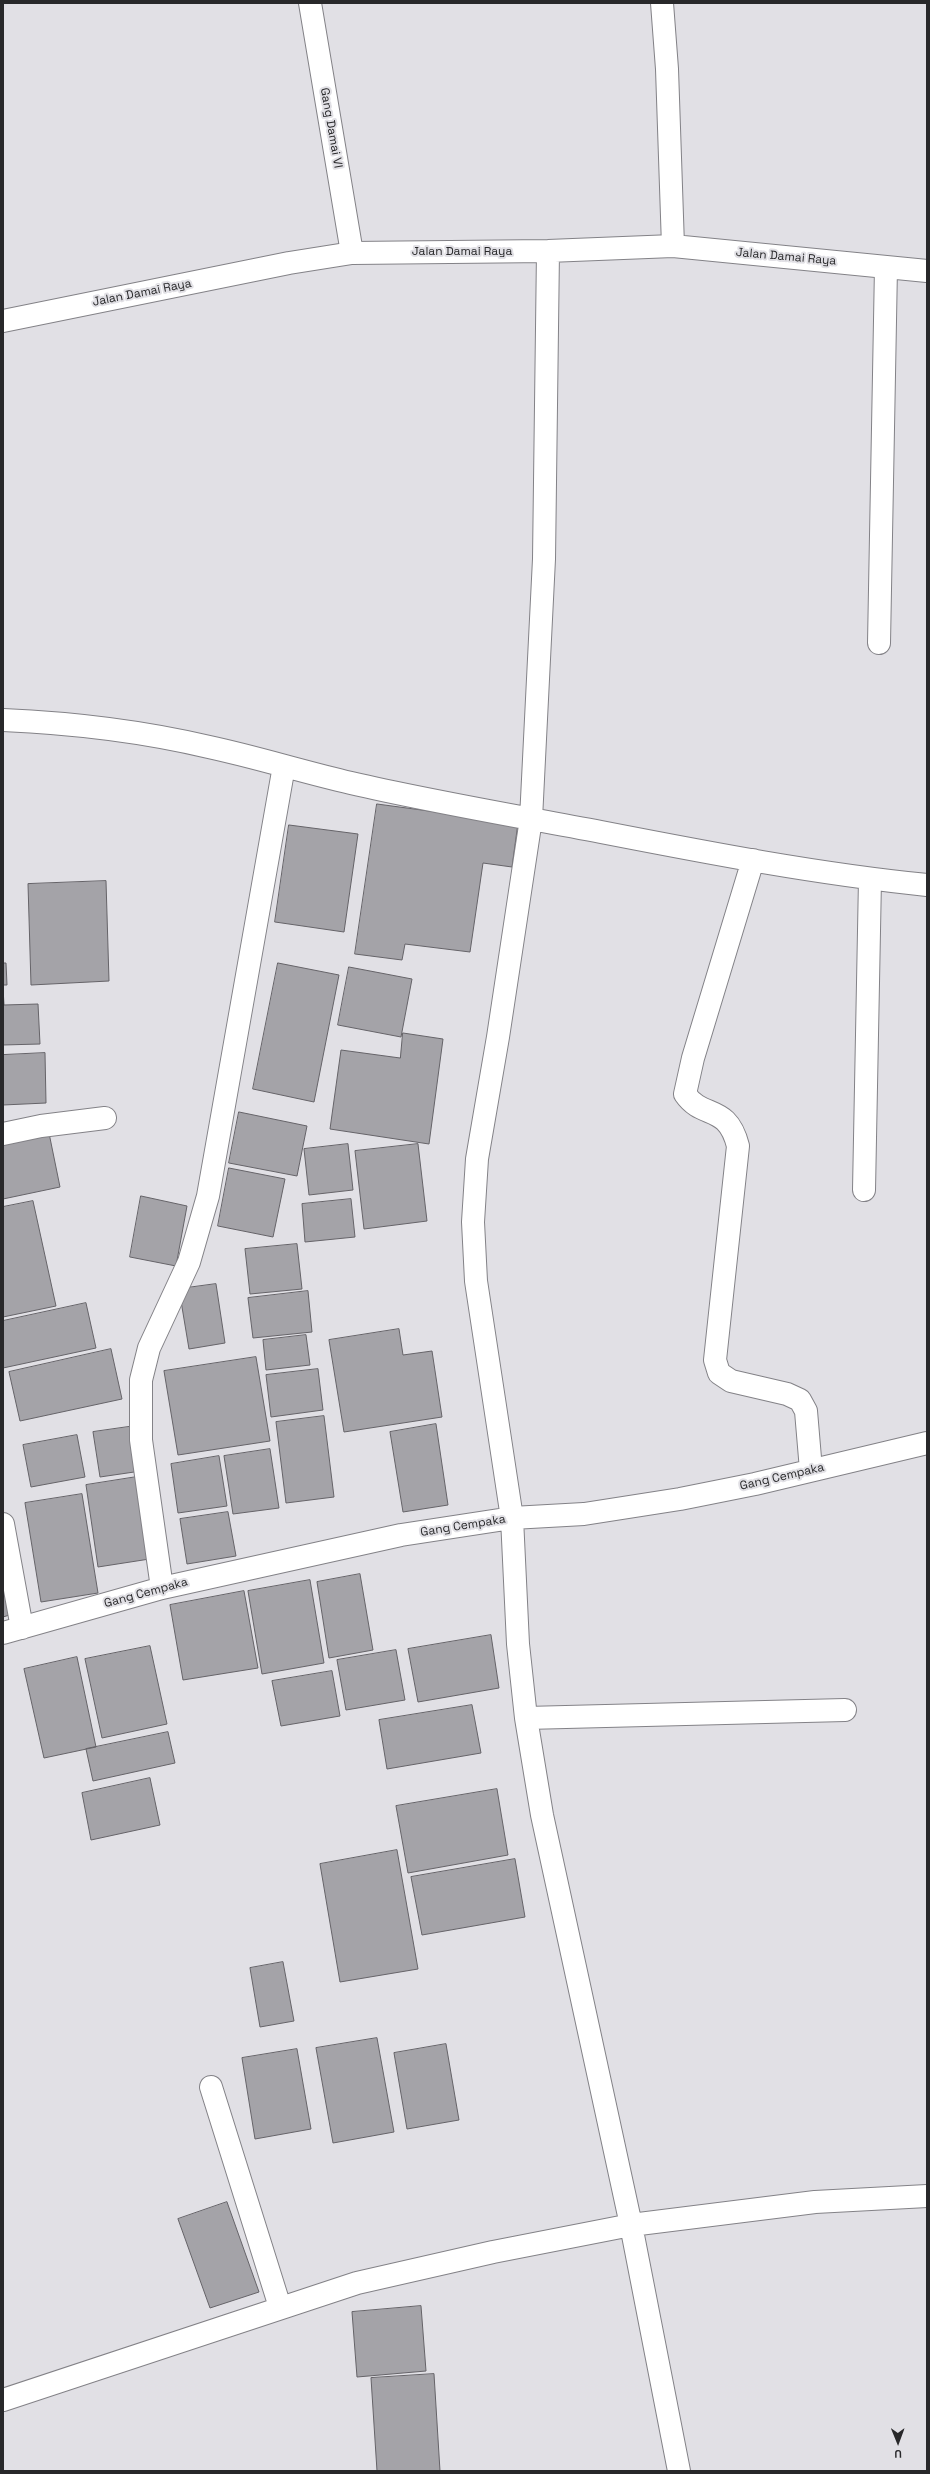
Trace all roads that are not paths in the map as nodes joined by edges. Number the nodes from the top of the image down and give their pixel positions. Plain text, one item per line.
1 (310, 3) edge
2 (662, 3) edge
3 (673, 246) junction
4 (548, 251) junction
5 (352, 253) junction
6 (886, 267) junction
7 (927, 271) edge
8 (3, 321) edge
9 (879, 643) dead end
10 (3, 720) edge
11 (284, 766) junction
12 (531, 819) junction
13 (753, 860) junction
14 (870, 880) junction
15 (927, 885) edge
16 (105, 1118) dead end
17 (3, 1134) edge
18 (864, 1190) dead end
19 (927, 1443) edge
20 (811, 1470) junction
21 (512, 1518) junction
22 (3, 1524) edge
23 (162, 1588) junction
24 (12, 1631) edge
25 (846, 1710) dead end
26 (526, 1718) junction
27 (212, 2087) dead end
28 (927, 2196) edge
29 (631, 2225) junction
30 (280, 2307) junction
31 (3, 2400) edge
32 (680, 2471) edge

1 - 5 street, Gang Damai VI
2 - 3 street
3 - 4 street, Jalan Damai Raya
3 - 6 street, Jalan Damai Raya
4 - 5 street, Jalan Damai Raya
4 - 12 street
5 - 8 street, Jalan Damai Raya
6 - 7 street, Jalan Damai Raya
6 - 9 street
10 - 11 street
11 - 12 street
11 - 23 street
12 - 13 street
12 - 21 street
13 - 14 street
13 - 20 street
14 - 15 street
14 - 18 street
16 - 17 street
19 - 20 street, Gang Cempaka
20 - 21 street, Gang Cempaka
21 - 23 street, Gang Cempaka
21 - 26 street
22 - 24 street
23 - 24 street, Gang Cempaka
25 - 26 street
26 - 29 street
27 - 30 street
28 - 29 street
29 - 30 street
29 - 32 street
30 - 31 street

